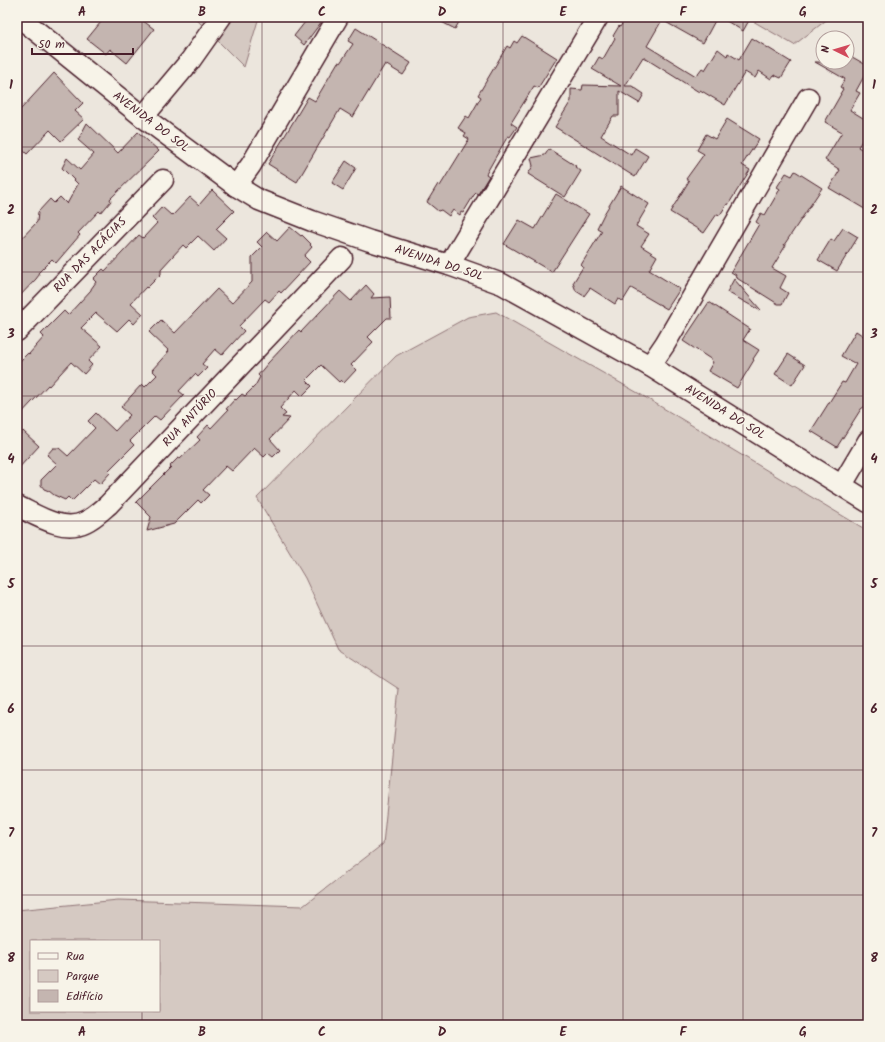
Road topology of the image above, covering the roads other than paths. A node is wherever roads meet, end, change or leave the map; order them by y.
1 (19, 17) edge
2 (221, 17) edge
3 (338, 17) edge
4 (598, 17) edge
5 (808, 98) dead end
6 (143, 117) junction
7 (163, 180) dead end
8 (236, 186) junction
9 (342, 258) dead end
10 (449, 265) junction
11 (17, 330) edge
12 (650, 366) junction
13 (868, 441) edge
14 (842, 485) junction
15 (868, 502) edge
16 (17, 506) edge

1 - 6 street, AVENIDA DO SOL
2 - 6 street
3 - 8 street
4 - 10 street
5 - 12 street
6 - 8 street, AVENIDA DO SOL
7 - 11 street, RUA DAS ACÁCIAS
8 - 10 street, AVENIDA DO SOL
9 - 16 street, RUA ANTÚRIO
10 - 12 street, AVENIDA DO SOL
12 - 14 street, AVENIDA DO SOL
13 - 14 street
14 - 15 street, AVENIDA DO SOL

